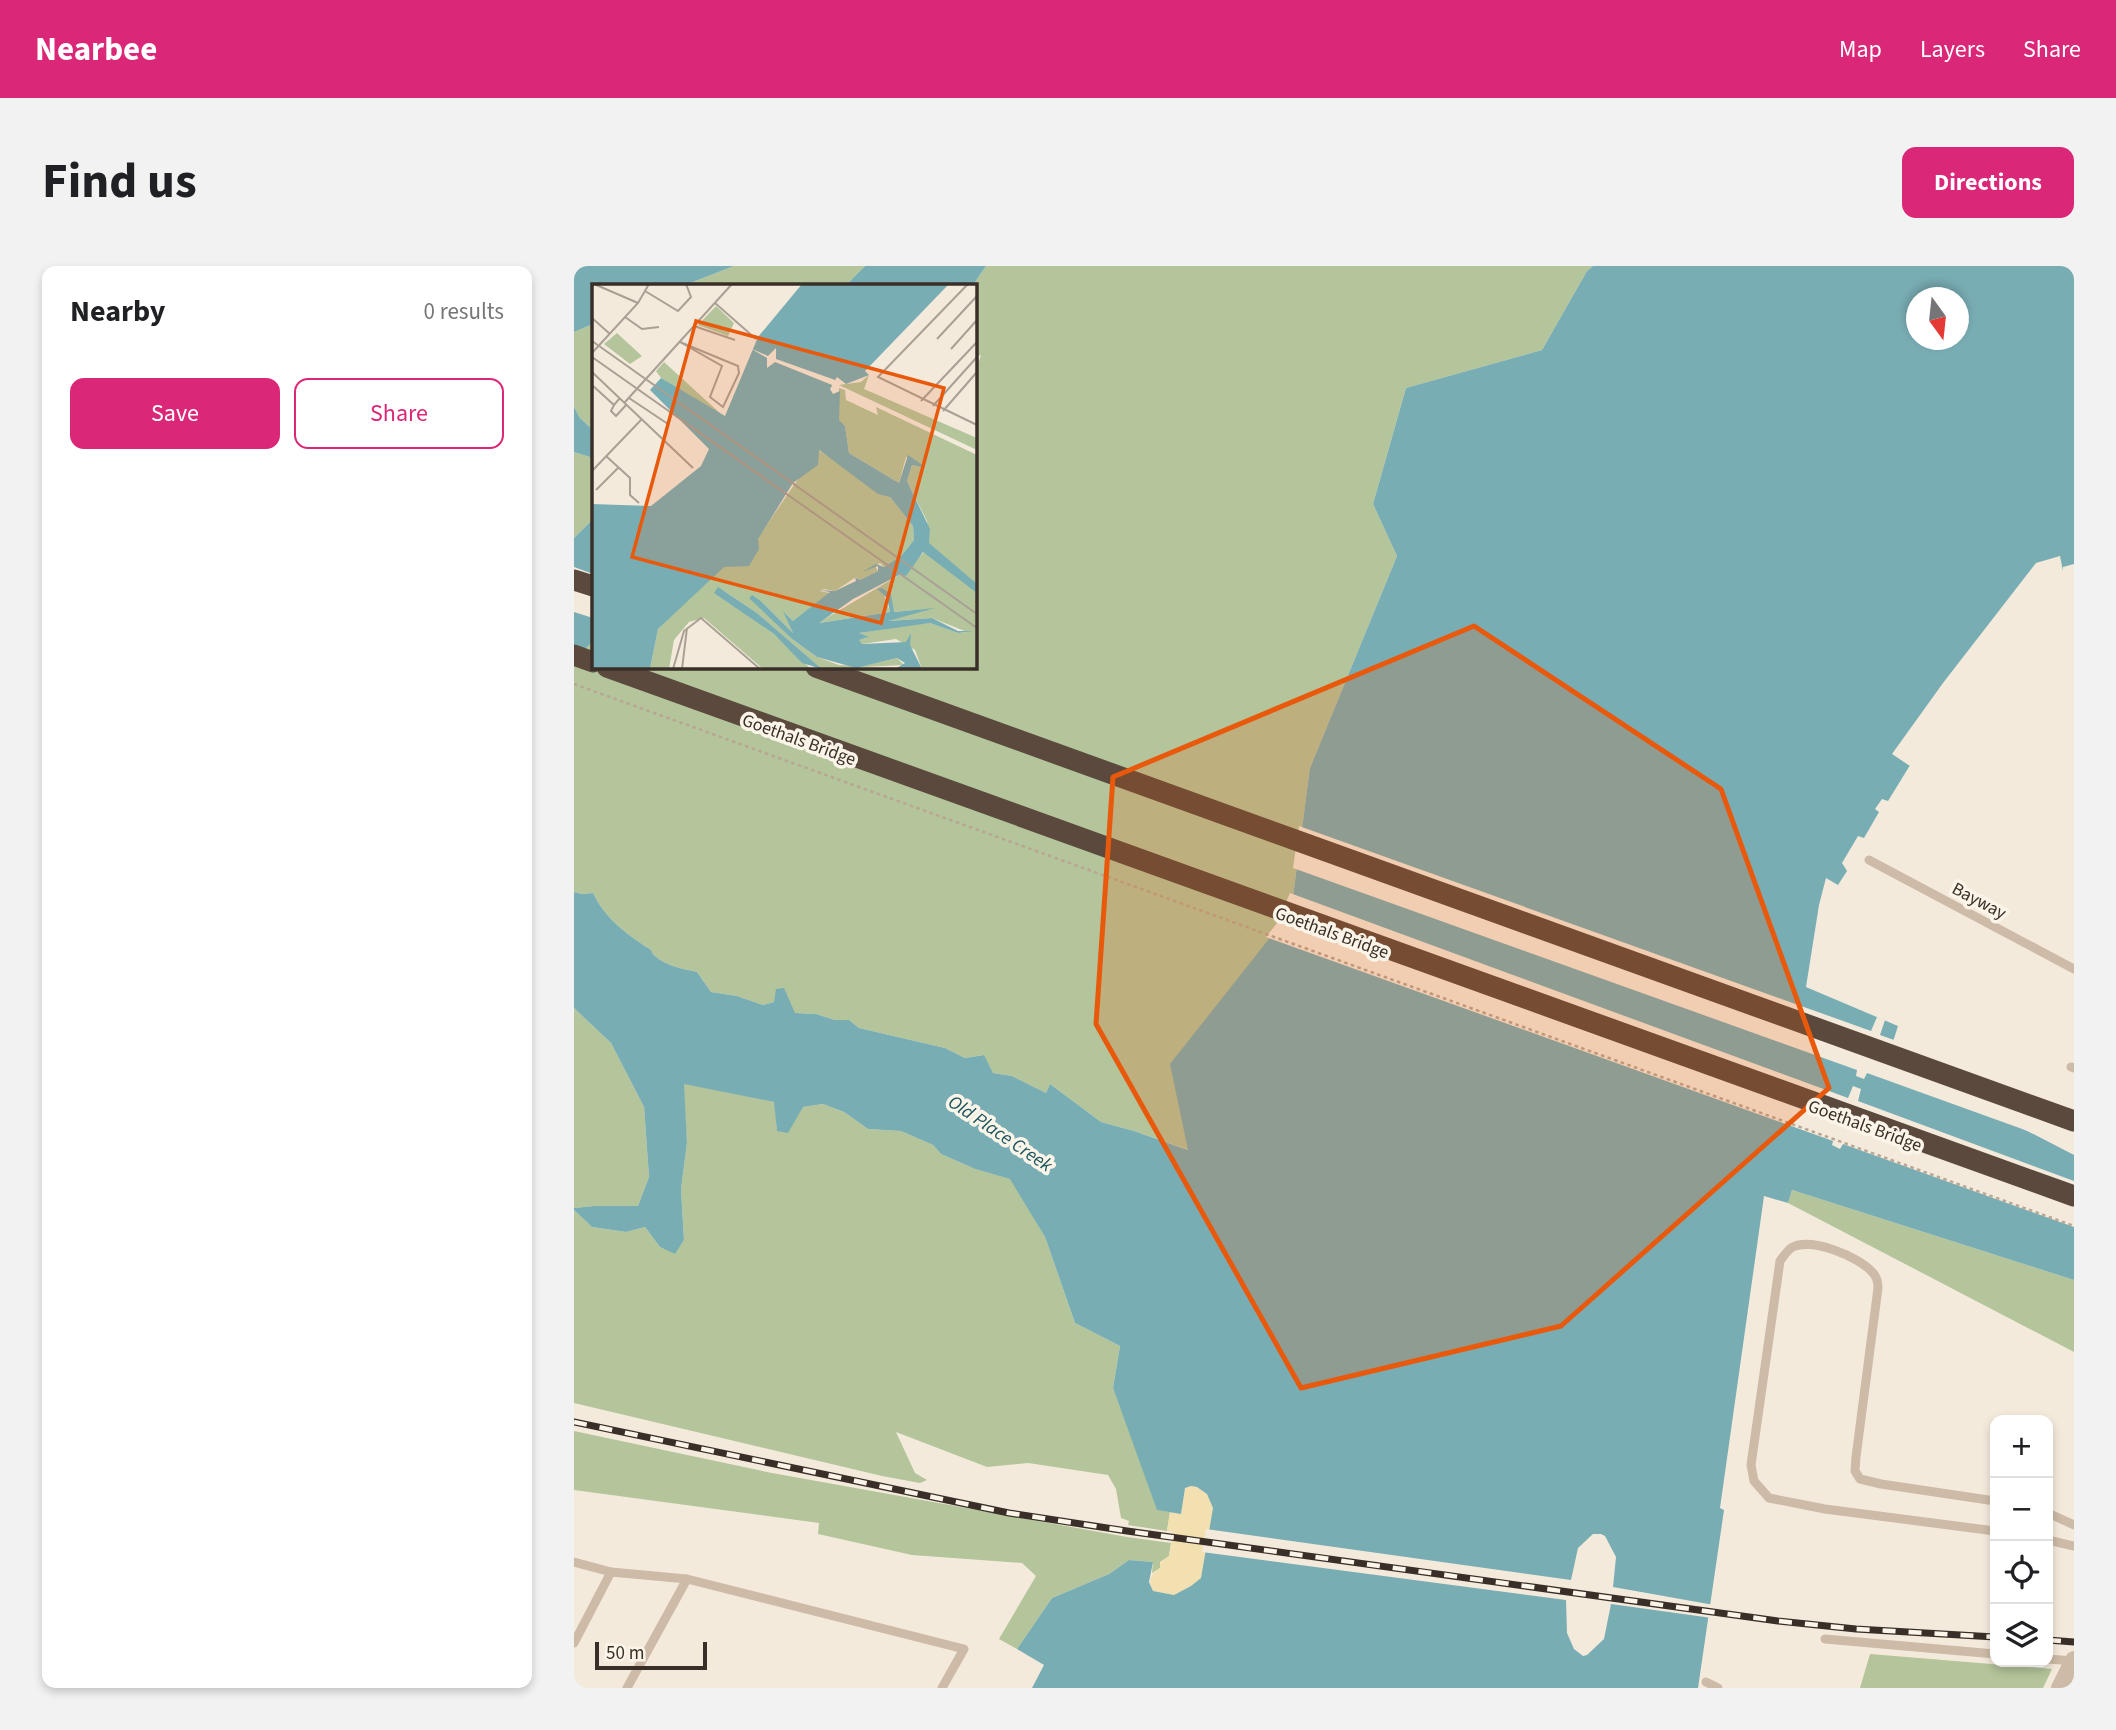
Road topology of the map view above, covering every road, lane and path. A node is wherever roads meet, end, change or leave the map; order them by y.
1 (574, 580) edge
2 (592, 586) edge
3 (574, 655) edge
4 (592, 662) edge
5 (610, 668) edge
6 (819, 668) edge
7 (574, 684) edge
8 (1869, 860) dead end
9 (2074, 969) edge
10 (2074, 1121) edge
11 (2074, 1196) edge
12 (2074, 1226) edge
13 (1990, 1500) edge
14 (2053, 1515) edge
15 (2074, 1525) edge
16 (1990, 1530) edge
17 (2052, 1541) edge
18 (2074, 1546) edge
19 (574, 1562) edge
20 (611, 1572) junction
21 (687, 1578) junction
22 (1825, 1639) dead end
23 (574, 1643) edge
24 (1990, 1654) edge
25 (2053, 1659) edge
26 (2074, 1661) edge
27 (1706, 1682) dead end
28 (626, 1688) edge
29 (942, 1688) edge
30 (1718, 1688) edge
31 (2060, 1688) edge

1 - 2 highway
3 - 4 highway
5 - 11 highway, Goethals Bridge
6 - 10 highway
7 - 12 path, Goethals Bridge
8 - 9 lane, Bayway
13 - 16 lane
14 - 15 lane
17 - 18 lane
19 - 20 lane
20 - 21 lane
20 - 23 lane
21 - 28 lane
21 - 29 lane
22 - 24 lane
25 - 26 lane
26 - 31 street
27 - 30 lane

